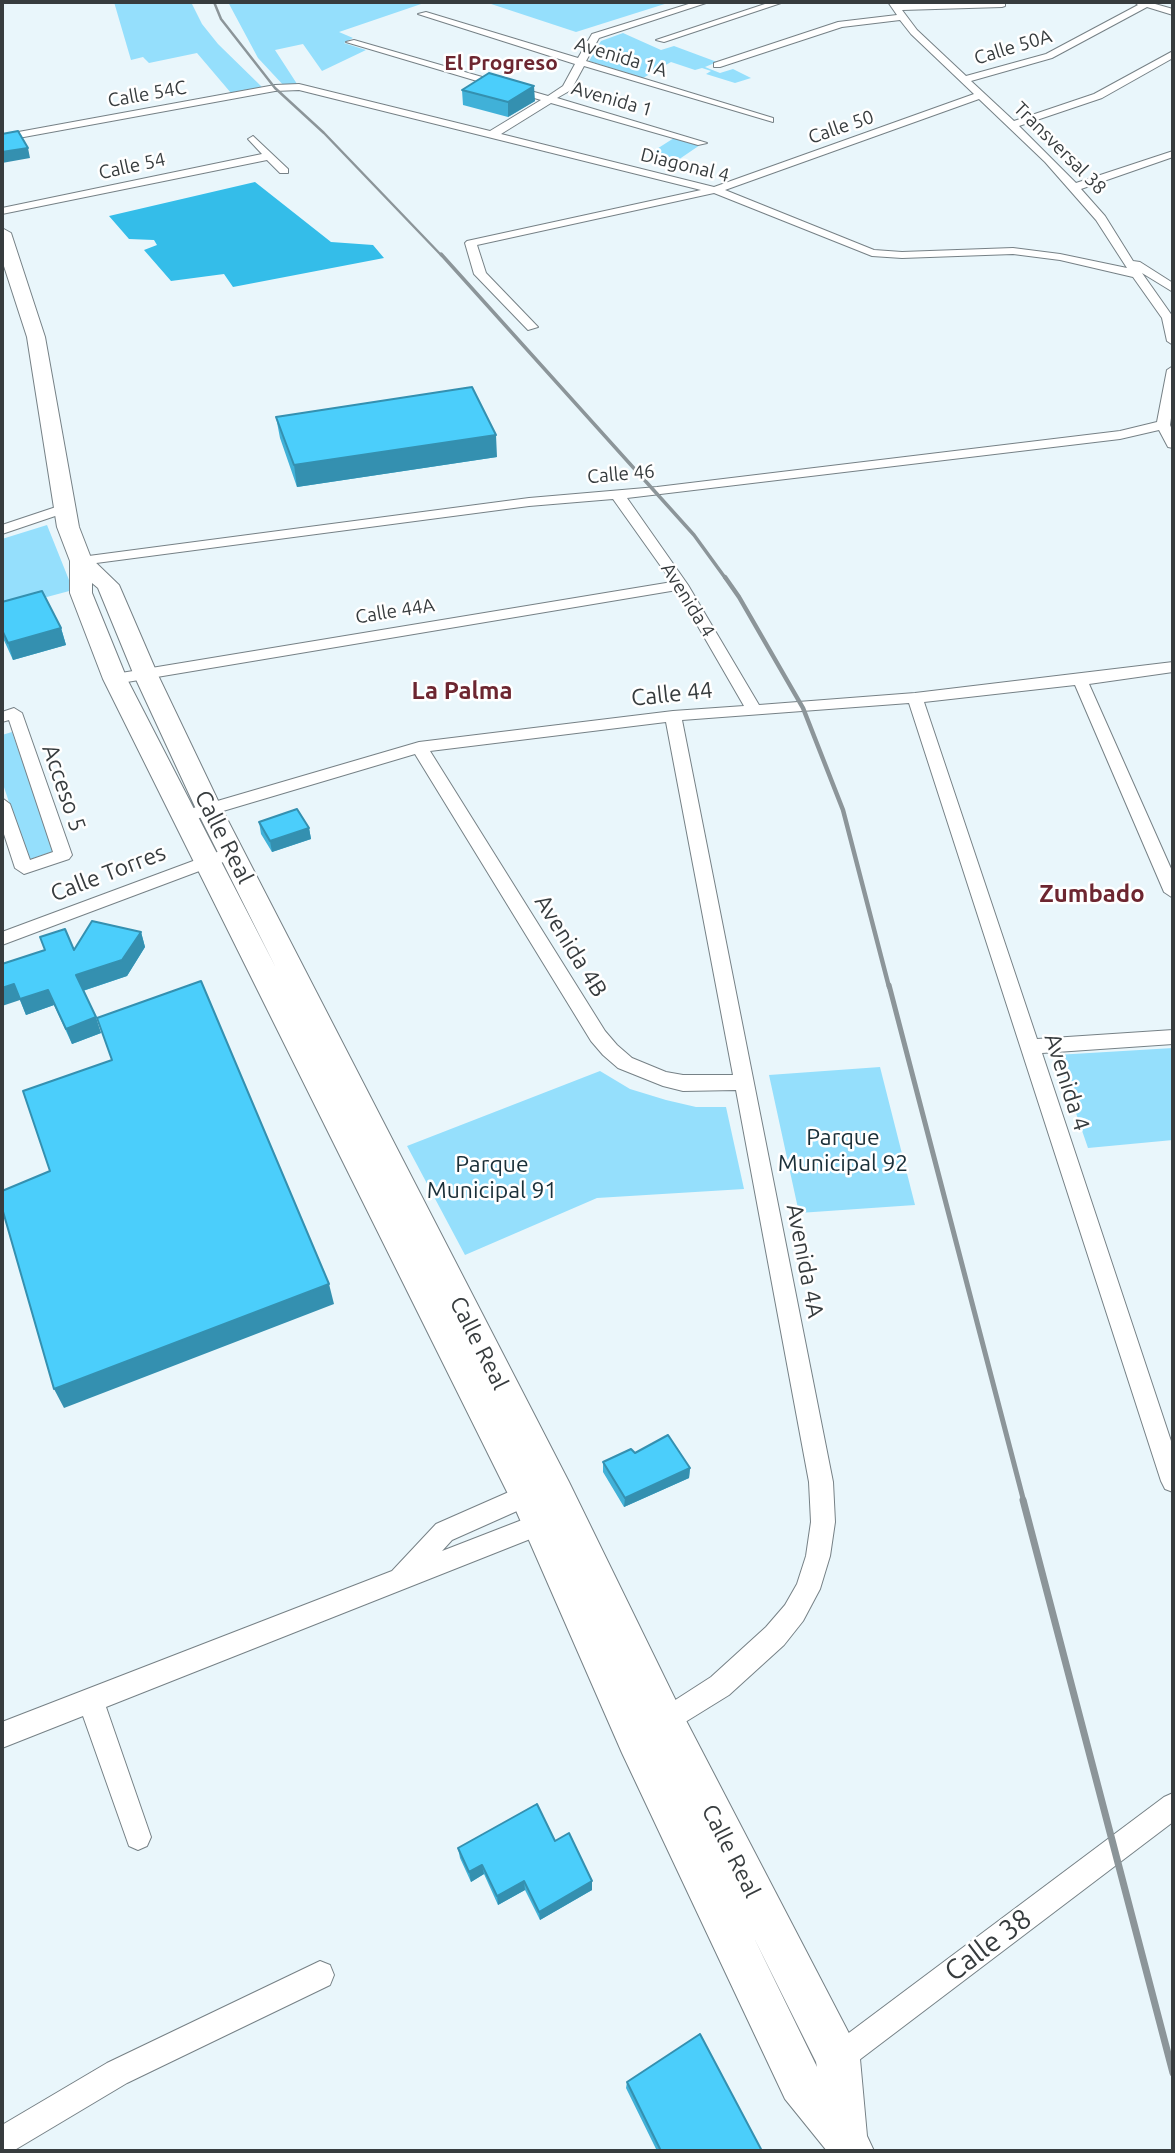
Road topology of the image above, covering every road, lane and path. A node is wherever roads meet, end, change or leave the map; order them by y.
1 (704, 2) edge
2 (779, 2) edge
3 (1142, 3) edge
4 (893, 4) edge
5 (1002, 4) dead end
6 (1173, 12) edge
7 (423, 14) dead end
8 (901, 18) junction
9 (661, 40) dead end
10 (351, 42) dead end
11 (1173, 54) edge
12 (579, 63) junction
13 (717, 65) dead end
14 (962, 80) junction
15 (299, 87) joint
16 (979, 96) junction
17 (549, 99) junction
18 (769, 120) dead end
19 (1012, 125) junction
20 (491, 136) junction
21 (2, 138) edge
22 (253, 139) dead end
23 (702, 143) dead end
24 (1173, 154) edge
25 (269, 156) junction
26 (284, 171) dead end
27 (1075, 187) junction
28 (715, 190) junction
29 (2, 211) edge
30 (3, 246) edge
31 (1124, 256) junction
32 (1060, 257) junction
33 (1136, 274) junction
34 (1173, 288) edge
35 (1171, 314) edge
36 (532, 327) dead end
37 (1173, 341) edge
38 (1173, 370) edge
39 (1163, 425) junction
40 (1173, 444) edge
41 (617, 494) junction
42 (65, 508) junction
43 (2, 530) edge
44 (81, 561) junction
45 (681, 586) junction
46 (1173, 667) edge
47 (130, 676) junction
48 (1080, 680) junction
49 (915, 698) junction
50 (754, 709) junction
51 (8, 715) edge
52 (673, 716) junction
53 (419, 747) junction
54 (2, 804) edge
55 (197, 813) junction
56 (219, 858) junction
57 (1173, 892) edge
58 (2, 939) edge
59 (1173, 1037) edge
60 (1030, 1047) junction
61 (742, 1082) junction
62 (1173, 1481) edge
63 (533, 1509) junction
64 (396, 1583) junction
65 (91, 1701) junction
66 (650, 1730) junction
67 (2, 1735) edge
68 (1173, 1806) edge
69 (138, 1837) dead end
70 (320, 1975) dead end
71 (838, 2059) junction
72 (802, 2083) junction
73 (2, 2141) edge
74 (848, 2145) edge

1 - 12 street
2 - 9 street
3 - 6 street
3 - 14 street, Calle 50A
4 - 5 street
4 - 8 street, Transversal 38
7 - 12 street, Avenida 1A
8 - 13 street
8 - 14 street, Transversal 38
10 - 17 street, Avenida 1
11 - 19 street
12 - 17 street
12 - 18 street, Avenida 1A
14 - 16 street, Transversal 38
15 - 20 street, Diagonal 4
15 - 21 street, Calle 54C
16 - 19 street, Transversal 38
16 - 28 street, Calle 50
17 - 20 street
17 - 23 street, Avenida 1
19 - 27 street, Transversal 38
20 - 28 street, Diagonal 4
22 - 25 street
24 - 27 street
25 - 26 street
25 - 29 street, Calle 54
27 - 31 street, Transversal 38
28 - 32 street, Diagonal 4
28 - 36 street, Calle 50
30 - 42 main road, Calle Real
31 - 32 street, Diagonal 4
31 - 33 street, Transversal 38
31 - 34 street
32 - 33 street, Diagonal 4
33 - 35 street, Transversal 38
35 - 37 street, Transversal 38
38 - 39 street
39 - 40 street
39 - 41 street, Calle 46
41 - 44 street, Calle 46
41 - 45 street, Avenida 4
42 - 43 street
42 - 44 main road, Calle Real
44 - 47 main road, Calle Real
45 - 47 street, Calle 44A
45 - 50 street, Avenida 4
46 - 48 street, Calle 44
47 - 55 main road, Calle Real
48 - 49 street, Calle 44
48 - 57 street
49 - 50 street, Calle 44
49 - 60 street, Avenida 4
50 - 52 street, Calle 44
51 - 54 street, Acceso 5
52 - 53 street, Calle 44
52 - 61 street, Avenida 4A
53 - 55 street, Calle 44
53 - 61 street, Avenida 4B
55 - 56 main road, Calle Real
56 - 58 street, Calle Torres
56 - 63 main road, Calle Real
56 - 66 main road, Calle Real
59 - 60 street
60 - 62 street, Avenida 4
61 - 66 street, Avenida 4A
63 - 64 street
63 - 64 street
63 - 66 main road, Calle Real
64 - 65 street
65 - 67 street
65 - 69 street
66 - 71 main road, Calle Real
66 - 72 main road, Calle Real
68 - 71 street, Calle 38
70 - 73 street
71 - 72 street, Calle 38
71 - 74 main road, Calle Real
72 - 74 main road, Calle Real

